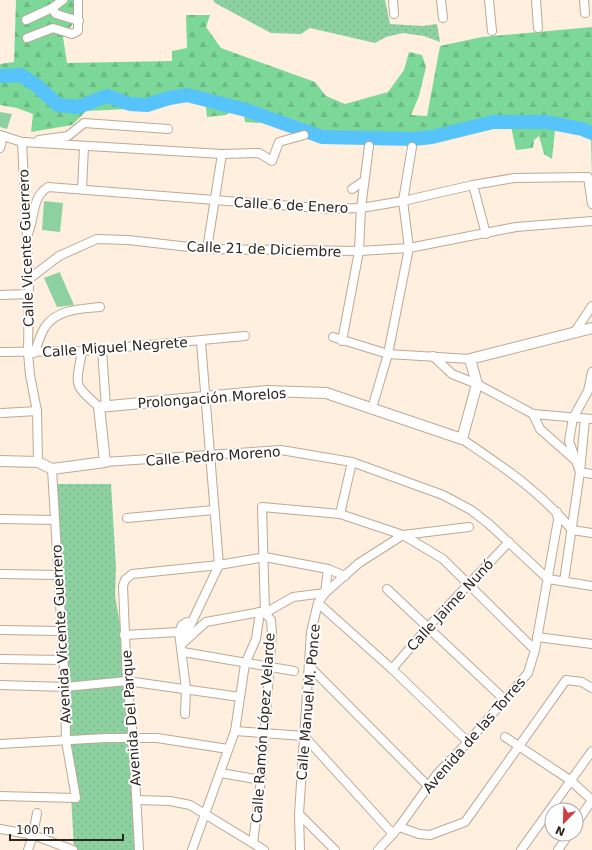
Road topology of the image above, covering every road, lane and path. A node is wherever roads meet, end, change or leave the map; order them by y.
1 (63, 0) edge
2 (78, 0) edge
3 (393, 0) edge
4 (441, 0) edge
5 (489, 0) edge
6 (536, 0) edge
7 (584, 0) edge
8 (52, 8) junction
9 (585, 13) dead end
10 (394, 14) dead end
11 (443, 18) dead end
12 (26, 20) dead end
13 (79, 21) junction
14 (538, 28) dead end
15 (492, 31) dead end
16 (27, 38) dead end
17 (168, 129) dead end
18 (1, 135) edge
19 (304, 136) dead end
20 (22, 142) junction
21 (369, 146) dead end
22 (84, 147) junction
23 (412, 147) dead end
24 (0, 148) edge
25 (222, 154) junction
26 (364, 181) junction
27 (473, 185) junction
28 (82, 189) junction
29 (352, 189) dead end
30 (216, 200) junction
31 (403, 201) junction
32 (592, 204) edge
33 (361, 208) junction
34 (592, 221) edge
35 (486, 234) junction
36 (27, 236) junction
37 (409, 248) junction
38 (207, 249) junction
39 (359, 251) junction
40 (29, 279) junction
41 (29, 294) junction
42 (0, 295) edge
43 (592, 306) edge
44 (100, 307) dead end
45 (592, 328) edge
46 (574, 333) junction
47 (245, 336) dead end
48 (333, 337) dead end
49 (342, 341) junction
50 (201, 342) junction
51 (102, 350) junction
52 (82, 351) junction
53 (0, 352) edge
54 (31, 353) junction
55 (388, 354) junction
56 (433, 356) junction
57 (470, 359) junction
58 (592, 372) edge
59 (477, 384) junction
60 (205, 398) junction
61 (103, 407) junction
62 (372, 408) junction
63 (37, 411) junction
64 (2, 413) dead end
65 (532, 414) junction
66 (573, 418) junction
67 (589, 419) edge
68 (462, 439) junction
69 (210, 456) junction
70 (576, 460) junction
71 (0, 461) edge
72 (38, 462) junction
73 (105, 462) junction
74 (352, 462) junction
75 (52, 469) junction
76 (580, 472) junction
77 (592, 474) edge
78 (214, 510) junction
79 (557, 512) junction
80 (340, 514) junction
81 (127, 518) dead end
82 (0, 519) edge
83 (55, 520) junction
84 (469, 526) dead end
85 (572, 530) junction
86 (592, 533) edge
87 (404, 535) junction
88 (509, 542) junction
89 (265, 557) junction
90 (219, 565) junction
91 (328, 569) junction
92 (0, 574) edge
93 (58, 575) junction
94 (345, 576) junction
95 (548, 579) junction
96 (564, 582) junction
97 (468, 584) junction
98 (592, 586) edge
99 (387, 589) dead end
100 (325, 593) junction
101 (318, 603) junction
102 (263, 613) junction
103 (428, 626) junction
104 (0, 630) edge
105 (60, 631) junction
106 (179, 632) junction
107 (124, 635) junction
108 (537, 637) junction
109 (592, 644) edge
110 (182, 648) junction
111 (535, 650) junction
112 (0, 658) edge
113 (63, 660) junction
114 (245, 664) junction
115 (310, 667) junction
116 (269, 668) junction
117 (392, 669) junction
118 (294, 671) dead end
119 (127, 681) junction
120 (0, 685) edge
121 (65, 687) junction
122 (592, 688) edge
123 (186, 689) junction
124 (240, 697) junction
125 (505, 700) junction
126 (185, 714) dead end
127 (235, 731) junction
128 (263, 734) junction
129 (304, 736) junction
130 (505, 737) dead end
131 (133, 738) junction
132 (66, 741) junction
133 (468, 742) junction
134 (0, 744) edge
135 (519, 747) junction
136 (228, 750) junction
137 (592, 751) edge
138 (221, 773) junction
139 (261, 780) junction
140 (570, 780) junction
141 (428, 786) junction
142 (0, 796) edge
143 (137, 800) junction
144 (592, 800) edge
145 (584, 812) edge
146 (37, 813) dead end
147 (206, 813) junction
148 (299, 814) junction
149 (399, 827) junction
150 (0, 829) edge
151 (393, 834) junction
152 (33, 836) junction
153 (386, 842) junction
154 (253, 843) junction
155 (73, 849) edge
156 (28, 850) edge
157 (139, 850) edge
158 (192, 850) edge
159 (264, 850) edge
160 (300, 850) edge
161 (335, 850) edge
162 (378, 850) edge
163 (388, 850) edge
164 (520, 850) edge

1 - 8 street
2 - 13 street
3 - 10 street
4 - 11 street
5 - 15 street
6 - 14 street
7 - 9 street
8 - 12 street
8 - 13 street
13 - 16 street
17 - 20 street
18 - 20 street
18 - 24 street
19 - 25 street
20 - 22 street
20 - 36 street, Calle Vicente Guerrero
21 - 26 street
22 - 25 street
22 - 28 street
23 - 31 street
25 - 30 street
26 - 29 street
26 - 33 street
27 - 31 street, Calle 6 de Enero
27 - 32 street, Calle 6 de Enero
27 - 35 street
28 - 30 street, Calle 6 de Enero
28 - 36 street, Calle 6 de Enero
30 - 33 street, Calle 6 de Enero
30 - 38 street
31 - 33 street, Calle 6 de Enero
31 - 37 street
33 - 39 street
34 - 35 street, Calle 21 de Diciembre
35 - 37 street, Calle 21 de Diciembre
36 - 40 street, Calle Vicente Guerrero
37 - 39 street, Calle 21 de Diciembre
37 - 55 street
38 - 39 street, Calle 21 de Diciembre
38 - 40 street, Calle 21 de Diciembre
39 - 49 street
40 - 41 street, Calle Vicente Guerrero
41 - 42 street
41 - 54 street, Calle Vicente Guerrero
43 - 46 street
44 - 54 street
45 - 46 main road
46 - 57 main road
47 - 50 street, Calle Miguel Negrete
48 - 49 street
49 - 55 street
50 - 51 street, Calle Miguel Negrete
50 - 60 street
51 - 52 street, Calle Miguel Negrete
51 - 61 street
52 - 54 street, Calle Miguel Negrete
52 - 61 street
53 - 54 street, Calle Miguel Negrete
54 - 63 street
55 - 56 street
55 - 62 street
56 - 57 street
56 - 59 street
57 - 59 main road
58 - 66 street
59 - 65 street
59 - 68 main road
60 - 61 main road, Prolongación Morelos
60 - 62 main road, Prolongación Morelos
60 - 69 street
61 - 73 main road
62 - 68 main road, Prolongación Morelos
63 - 64 street
63 - 72 street
65 - 66 street
65 - 70 street
66 - 67 street
66 - 70 street
67 - 76 street
68 - 79 street, Prolongación Morelos
69 - 73 street, Calle Pedro Moreno
69 - 74 street, Calle Pedro Moreno
69 - 78 street
70 - 76 street
71 - 72 main road
72 - 75 main road
73 - 75 main road
74 - 80 street
74 - 88 street, Calle Pedro Moreno
75 - 83 street, Avenida Vicente Guerrero
76 - 77 street
76 - 85 street
78 - 81 street
78 - 90 street
79 - 85 street, Prolongación Morelos
79 - 95 street, Avenida de las Torres
80 - 87 street
80 - 89 street
82 - 83 street
83 - 93 street, Avenida Vicente Guerrero
84 - 87 street
85 - 86 street
85 - 96 street
87 - 94 street
87 - 97 street
88 - 95 street, Calle Pedro Moreno
88 - 97 street, Calle Jaime Nunó
89 - 90 street
89 - 91 street
89 - 102 street
90 - 107 street, Avenida Del Parque
90 - 110 street
91 - 94 street
91 - 100 street, Calle Manuel M. Ponce
92 - 93 street
93 - 105 street, Avenida Vicente Guerrero
94 - 100 street
95 - 96 street
95 - 108 street, Avenida de las Torres
96 - 98 street
97 - 103 street, Calle Jaime Nunó
97 - 111 street
99 - 103 street
100 - 101 street, Calle Manuel M. Ponce
100 - 102 street
101 - 115 street, Calle Manuel M. Ponce
101 - 117 street
102 - 110 street
102 - 114 street
102 - 116 street, Calle Ramón López Velarde
103 - 117 street, Calle Jaime Nunó
103 - 125 street
104 - 105 street
105 - 113 street, Avenida Vicente Guerrero
106 - 107 street
106 - 110 street
106 - 110 street
107 - 119 street, Avenida Del Parque
108 - 109 street
108 - 111 street, Avenida de las Torres
110 - 114 street
110 - 123 street
111 - 125 street, Avenida de las Torres
112 - 113 street
113 - 121 street, Avenida Vicente Guerrero
114 - 116 street
114 - 124 street
115 - 129 street, Calle Manuel M. Ponce
115 - 141 street
116 - 118 street
116 - 128 street, Calle Ramón López Velarde
117 - 133 street
119 - 121 street
119 - 123 street
119 - 131 street, Avenida Del Parque
120 - 121 street
121 - 132 street, Avenida Vicente Guerrero
122 - 135 street
123 - 124 street
123 - 126 street
124 - 127 street
125 - 133 street, Avenida de las Torres
127 - 128 street
127 - 136 street
128 - 129 street
128 - 139 street, Calle Ramón López Velarde
129 - 148 street, Calle Manuel M. Ponce
129 - 151 street
130 - 135 street
131 - 132 street
131 - 136 street
131 - 143 street, Avenida Del Parque
132 - 134 street
132 - 142 street, Avenida Vicente Guerrero
133 - 141 street, Avenida de las Torres
135 - 140 street
135 - 149 street
136 - 138 street
137 - 140 street
138 - 139 street
138 - 147 street
139 - 154 street, Calle Ramón López Velarde
140 - 144 street
140 - 164 street
141 - 149 street, Avenida de las Torres
143 - 147 street
143 - 157 street, Avenida Del Parque
144 - 145 street
146 - 152 street
147 - 154 street
147 - 158 street
148 - 160 street, Calle Manuel M. Ponce
148 - 161 street
149 - 151 street, Avenida de las Torres
150 - 152 street
151 - 153 street, Avenida de las Torres
152 - 155 street
152 - 156 street
153 - 162 street, Avenida de las Torres
153 - 163 street
154 - 159 street

